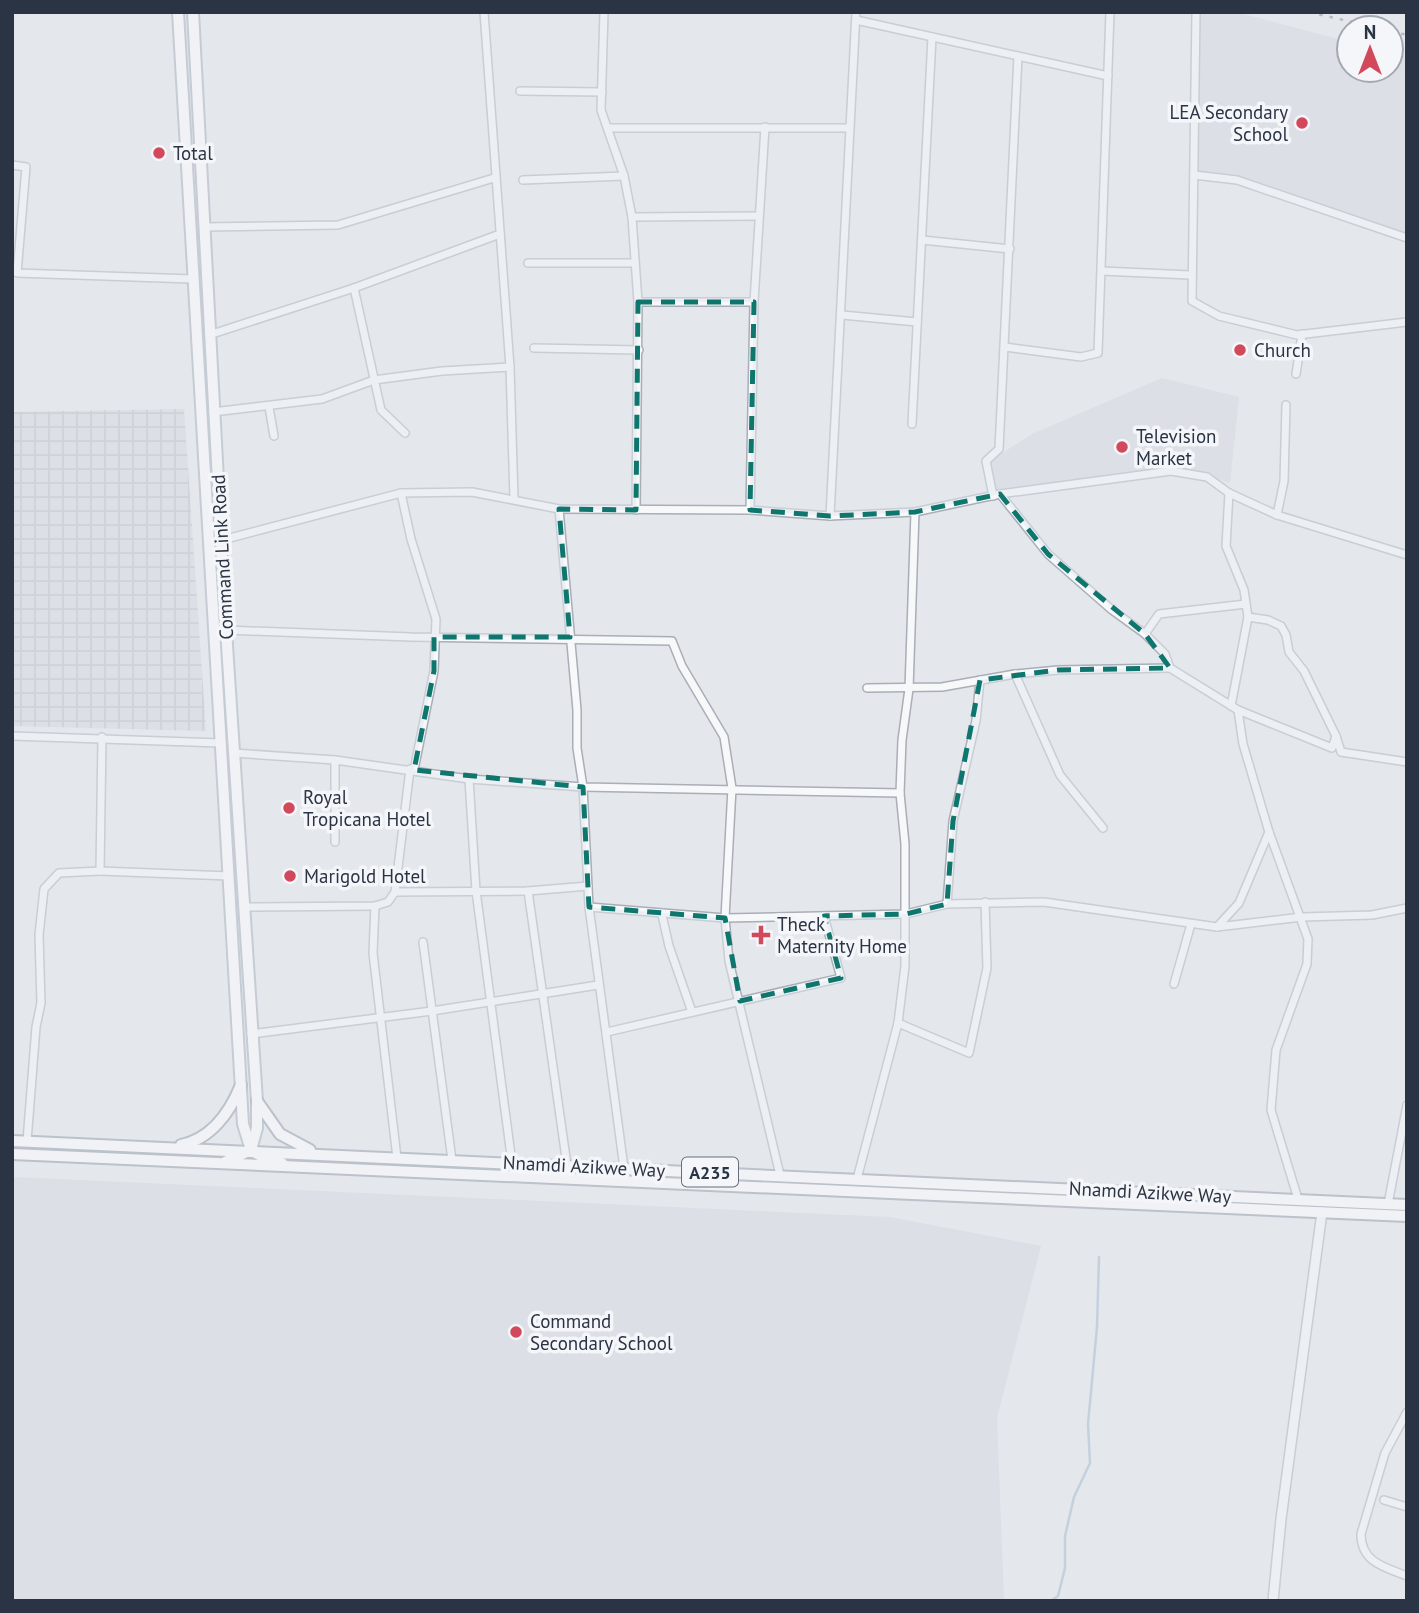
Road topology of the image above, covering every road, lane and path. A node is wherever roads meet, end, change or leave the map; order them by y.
1 (178, 12) edge
2 (193, 12) edge
3 (484, 12) edge
4 (604, 12) edge
5 (1110, 12) edge
6 (1196, 12) edge
7 (856, 16) edge
8 (932, 37) junction
9 (1018, 56) junction
10 (1108, 76) junction
11 (520, 91) dead end
12 (601, 92) junction
13 (765, 127) junction
14 (608, 128) junction
15 (849, 128) junction
16 (12, 165) edge
17 (1194, 175) junction
18 (624, 176) junction
19 (494, 178) junction
20 (523, 180) dead end
21 (758, 216) junction
22 (632, 217) junction
23 (204, 227) junction
24 (500, 234) junction
25 (1407, 238) edge
26 (922, 240) junction
27 (1010, 249) junction
28 (528, 263) dead end
29 (635, 263) junction
30 (1102, 271) junction
31 (1190, 275) junction
32 (192, 279) junction
33 (354, 288) junction
34 (638, 302) junction
35 (754, 302) junction
36 (842, 315) junction
37 (917, 322) junction
38 (1407, 322) edge
39 (1302, 334) junction
40 (209, 335) junction
41 (1005, 347) junction
42 (534, 348) dead end
43 (639, 350) junction
44 (510, 367) junction
45 (1296, 374) dead end
46 (374, 380) junction
47 (1286, 405) dead end
48 (269, 407) junction
49 (214, 412) junction
50 (912, 424) dead end
51 (405, 433) dead end
52 (274, 436) dead end
53 (401, 493) junction
54 (1229, 494) junction
55 (996, 495) junction
56 (514, 499) junction
57 (559, 509) junction
58 (636, 510) junction
59 (750, 510) junction
60 (915, 512) junction
61 (1277, 515) junction
62 (830, 516) junction
63 (222, 540) junction
64 (1407, 555) edge
65 (1246, 604) junction
66 (1248, 617) junction
67 (226, 629) junction
68 (1145, 634) junction
69 (434, 637) junction
70 (570, 637) junction
71 (1170, 668) junction
72 (1015, 674) junction
73 (230, 679) junction
74 (217, 680) junction
75 (980, 680) junction
76 (867, 688) dead end
77 (909, 689) junction
78 (1234, 708) junction
79 (12, 736) edge
80 (1336, 736) junction
81 (102, 737) junction
82 (221, 743) junction
83 (234, 753) junction
84 (335, 760) junction
85 (1407, 762) edge
86 (412, 770) junction
87 (469, 779) junction
88 (583, 787) junction
89 (732, 788) junction
90 (900, 793) junction
91 (1103, 828) dead end
92 (1269, 832) junction
93 (335, 842) dead end
94 (100, 871) junction
95 (229, 876) junction
96 (588, 886) junction
97 (476, 891) junction
98 (528, 891) junction
99 (395, 892) junction
100 (985, 902) junction
101 (947, 904) junction
102 (244, 906) junction
103 (375, 906) junction
104 (589, 907) junction
105 (1407, 908) edge
106 (906, 914) junction
107 (662, 915) junction
108 (824, 916) junction
109 (1302, 917) junction
110 (724, 918) junction
111 (1191, 924) junction
112 (1217, 928) junction
113 (423, 942) dead end
114 (1174, 984) dead end
115 (598, 985) junction
116 (542, 993) junction
117 (740, 1001) junction
118 (490, 1003) junction
119 (432, 1011) junction
120 (692, 1012) junction
121 (378, 1018) junction
122 (898, 1023) junction
123 (607, 1032) junction
124 (251, 1034) junction
125 (241, 1085) junction
126 (257, 1101) junction
127 (1407, 1105) edge
128 (12, 1141) edge
129 (27, 1141) junction
130 (162, 1147) junction
131 (251, 1150) junction
132 (12, 1154) edge
133 (330, 1154) junction
134 (397, 1158) junction
135 (452, 1160) junction
136 (225, 1162) junction
137 (512, 1163) junction
138 (291, 1165) junction
139 (567, 1165) junction
140 (624, 1168) junction
141 (780, 1175) junction
142 (857, 1179) junction
143 (1298, 1199) junction
144 (1388, 1204) junction
145 (1407, 1205) edge
146 (1322, 1212) junction
147 (1407, 1216) edge
148 (1406, 1415) edge
149 (1384, 1500) dead end
150 (1407, 1507) edge
151 (1407, 1576) edge
152 (1273, 1601) edge

1 - 32 main road, Command Link Road
2 - 23 main road, Command Link Road
3 - 19 street
4 - 12 street
5 - 10 street
6 - 17 street
7 - 8 street
7 - 15 street
8 - 9 street
8 - 26 street
9 - 10 street
9 - 27 street
10 - 30 street
11 - 12 street
12 - 14 street
13 - 14 street
13 - 15 street
13 - 21 street
14 - 18 street
15 - 36 street
16 - 32 street
17 - 25 street
17 - 31 street
18 - 20 street
18 - 22 street
19 - 23 street
19 - 24 street
21 - 22 street
21 - 35 street
22 - 29 street
23 - 40 main road, Command Link Road
24 - 33 street
24 - 44 street
26 - 27 street
26 - 37 street
27 - 41 street
28 - 29 street
29 - 34 street
30 - 31 street
30 - 41 street
31 - 39 street
32 - 74 main road, Command Link Road
33 - 40 street
33 - 46 street
34 - 35 street
34 - 43 street
35 - 59 street
36 - 37 street
36 - 62 street
37 - 50 street
38 - 39 street
39 - 45 street
40 - 49 main road, Command Link Road
41 - 55 street
42 - 43 street
43 - 58 street
44 - 46 street
44 - 56 street
46 - 48 street
46 - 51 street
47 - 61 street
48 - 49 street
48 - 52 street
49 - 63 main road, Command Link Road
53 - 56 street
53 - 63 street
53 - 69 street
54 - 55 street
54 - 61 street
54 - 65 street
55 - 60 street
55 - 68 street
56 - 57 street
57 - 58 street
57 - 70 street
58 - 59 street
59 - 62 street
60 - 62 street
60 - 77 street
61 - 64 street
63 - 67 main road, Command Link Road
65 - 66 street
65 - 68 street
66 - 78 street
66 - 80 street
67 - 69 street
67 - 73 main road, Command Link Road
68 - 71 street
69 - 70 street
69 - 86 street
70 - 88 street
70 - 89 street
71 - 72 street
71 - 78 street
72 - 75 street
72 - 91 street
73 - 74 main road
73 - 83 main road, Command Link Road
74 - 82 main road, Command Link Road
75 - 77 street
75 - 101 street
76 - 77 street
77 - 90 street
78 - 80 street
78 - 92 street
79 - 81 street
80 - 85 street
81 - 82 street
81 - 94 street
82 - 95 main road, Command Link Road
83 - 84 street
83 - 102 main road, Command Link Road
84 - 86 street
84 - 93 street
86 - 87 street
86 - 99 street
87 - 88 street
87 - 97 street
88 - 89 street
88 - 96 street
89 - 90 street
89 - 110 street
90 - 106 street
92 - 109 street
92 - 112 street
94 - 95 street
94 - 129 street
95 - 125 main road, Command Link Road
96 - 98 street
96 - 104 street
97 - 98 street
97 - 99 street
97 - 118 street
98 - 116 street
99 - 103 street
100 - 101 street
100 - 111 street
100 - 122 street
101 - 106 street
102 - 103 street
102 - 124 main road, Command Link Road
103 - 121 street
104 - 107 street
104 - 115 street
105 - 109 street
106 - 108 street
106 - 122 street
107 - 110 street
107 - 120 street
108 - 110 street
108 - 117 street
109 - 112 street
109 - 143 street
110 - 117 street
111 - 112 street
111 - 114 street
113 - 119 street
115 - 116 street
115 - 123 street
116 - 118 street
116 - 139 street
117 - 120 street
117 - 141 street
118 - 119 street
118 - 137 street
119 - 121 street
119 - 135 street
120 - 123 street
121 - 124 street
121 - 134 street
122 - 142 street
123 - 140 street
124 - 126 main road, Command Link Road
125 - 130 main road
125 - 131 main road, Command Link Road
126 - 131 main road, Command Link Road
126 - 133 main road
127 - 144 street
128 - 129 main road, Nnamdi Azikwe Way / A235
129 - 130 main road, Nnamdi Azikwe Way / A235
130 - 131 main road, Nnamdi Azikwe Way / A235
131 - 133 main road, Nnamdi Azikwe Way / A235
131 - 136 main road
131 - 138 main road
132 - 136 main road, Nnamdi Azikwe Way / A235
133 - 134 main road, Nnamdi Azikwe Way / A235
134 - 135 main road, Nnamdi Azikwe Way / A235
135 - 137 main road, Nnamdi Azikwe Way / A235
136 - 138 main road, Nnamdi Azikwe Way / A235
137 - 139 main road, Nnamdi Azikwe Way / A235
138 - 146 main road, Nnamdi Azikwe Way / A235
139 - 140 main road, Nnamdi Azikwe Way / A235
140 - 141 main road, Nnamdi Azikwe Way / A235
141 - 142 main road, Nnamdi Azikwe Way / A235
142 - 143 main road, Nnamdi Azikwe Way / A235
143 - 144 main road, Nnamdi Azikwe Way / A235
144 - 145 main road, Nnamdi Azikwe Way / A235
146 - 147 main road, Nnamdi Azikwe Way / A235
146 - 152 street
148 - 151 street
149 - 150 street

